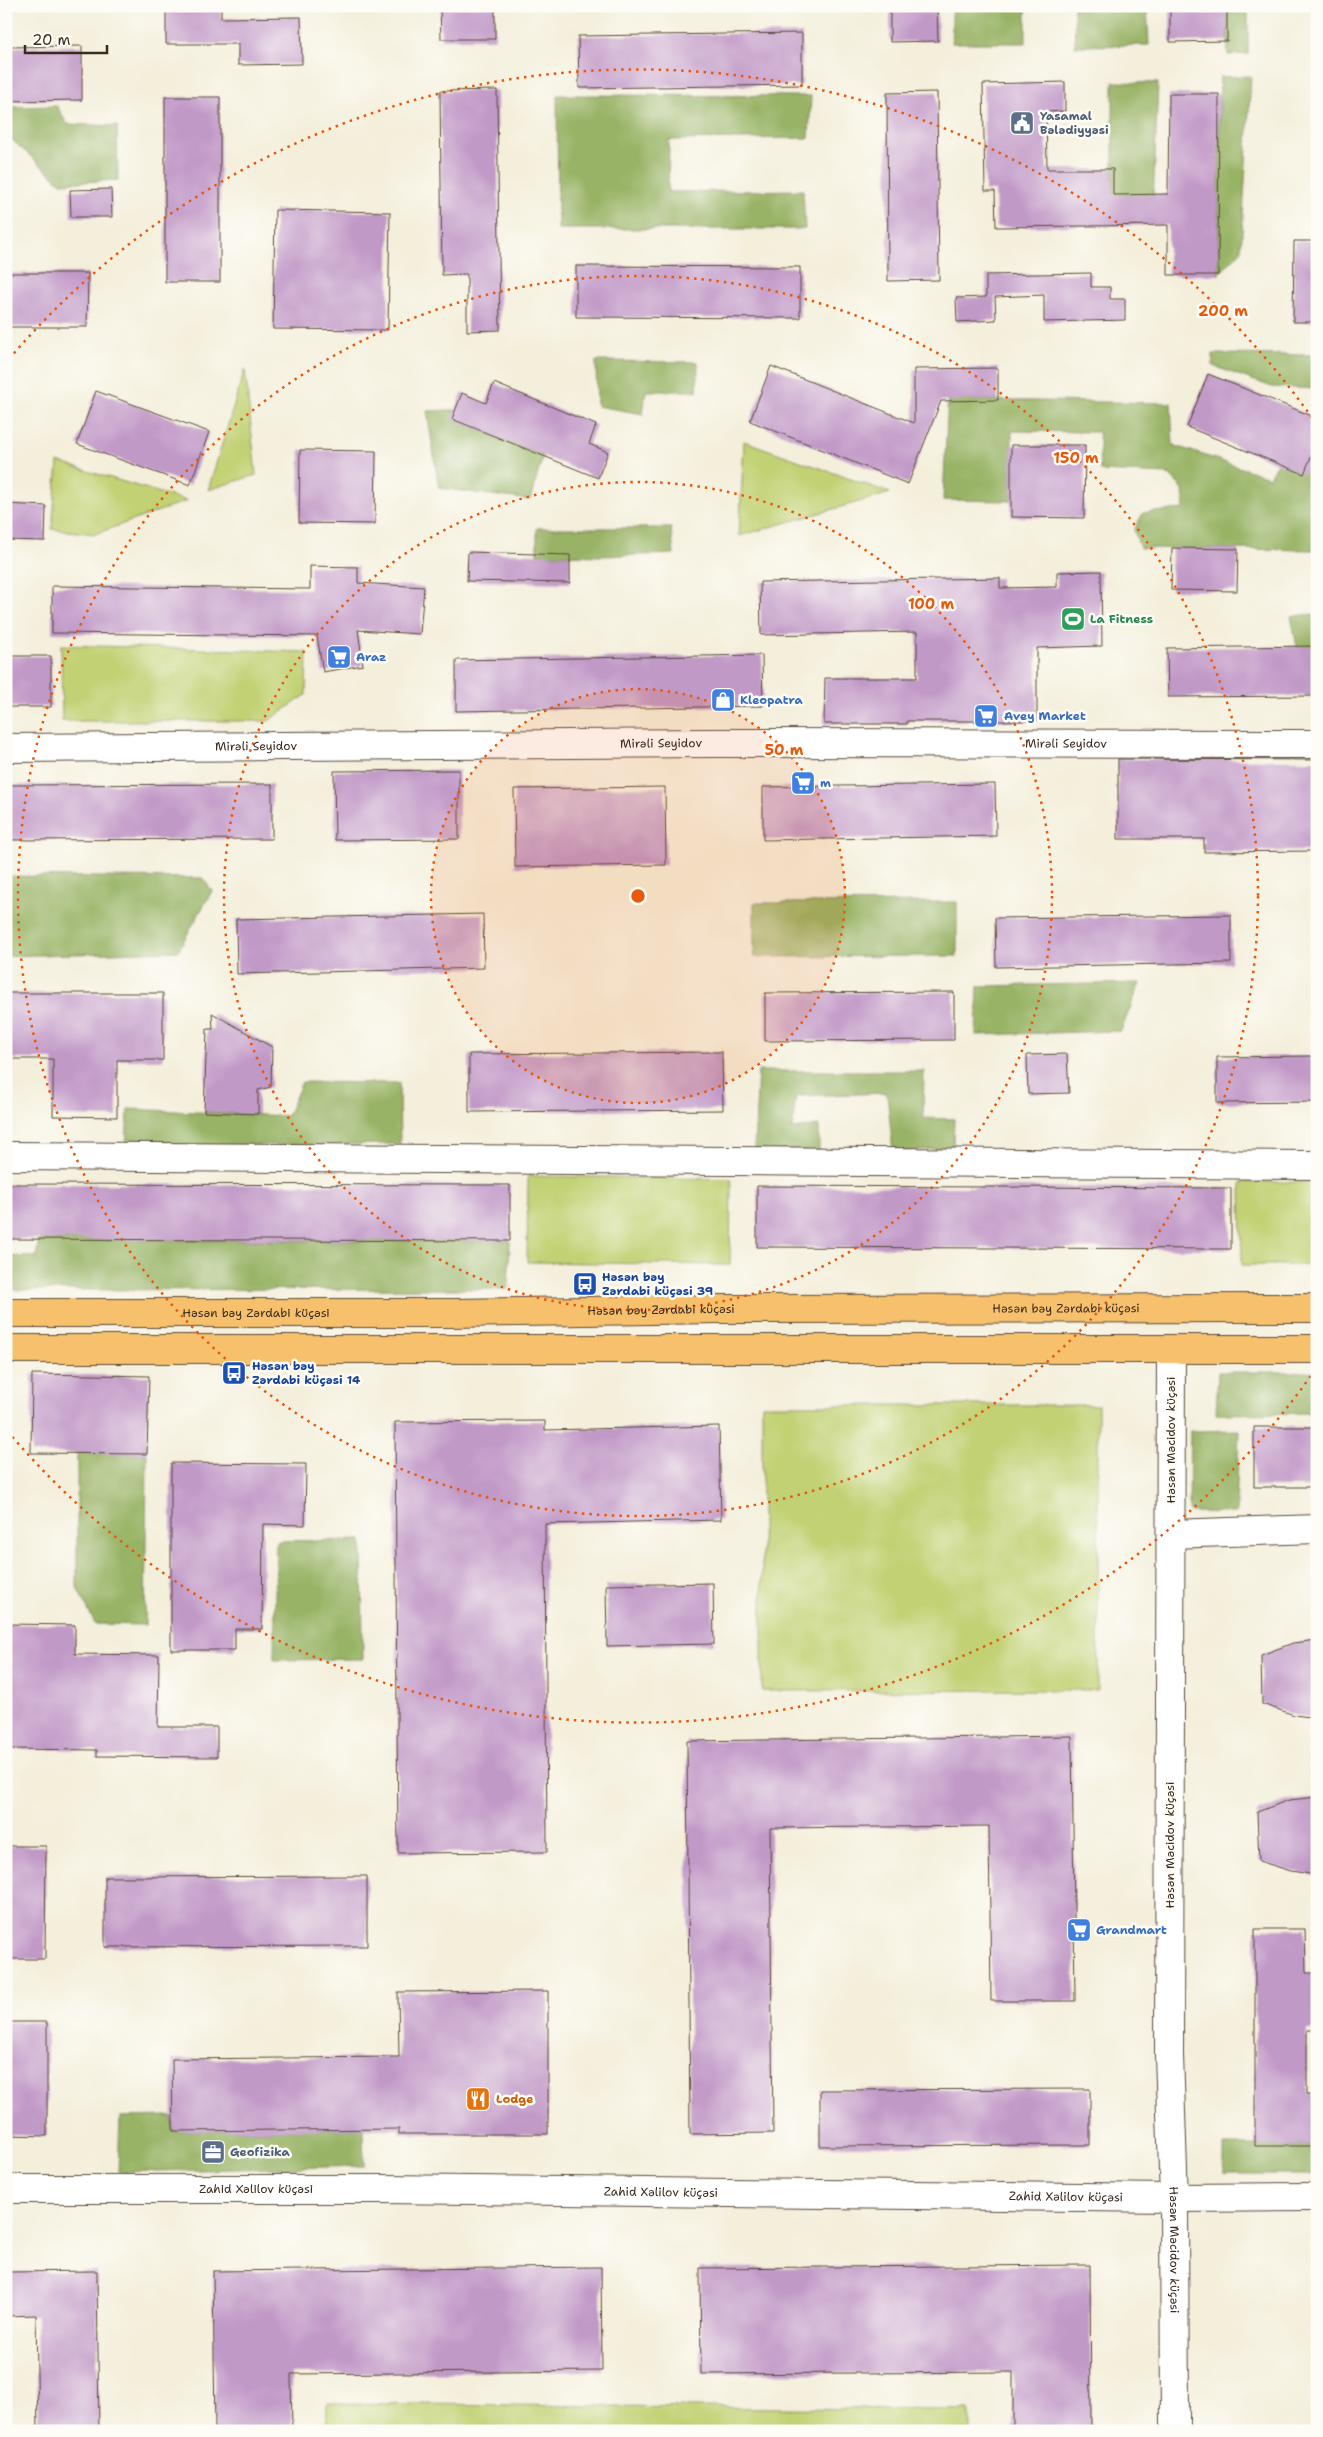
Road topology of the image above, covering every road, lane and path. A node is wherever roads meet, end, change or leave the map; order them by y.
1 (1317, 744) edge
2 (6, 748) edge
3 (6, 1156) edge
4 (1317, 1165) edge
5 (1317, 1308) edge
6 (6, 1313) edge
7 (6, 1349) edge
8 (1171, 1349) junction
9 (1317, 1349) edge
10 (1317, 1529) edge
11 (1171, 1534) junction
12 (6, 2189) edge
13 (1317, 2196) edge
14 (1174, 2198) junction
15 (1175, 2431) edge

1 - 2 street, Mirəli Seyidov
3 - 4 street
5 - 6 main road, Həsən bəy Zərdabi küçəsi
7 - 8 main road
8 - 9 main road
8 - 11 street, Həsən Məcidov küçəsi
10 - 11 street
11 - 14 street, Həsən Məcidov küçəsi
12 - 14 street, Zahid Xəlilov küçəsi
13 - 14 street, Zahid Xəlilov küçəsi
14 - 15 street, Həsən Məcidov küçəsi

